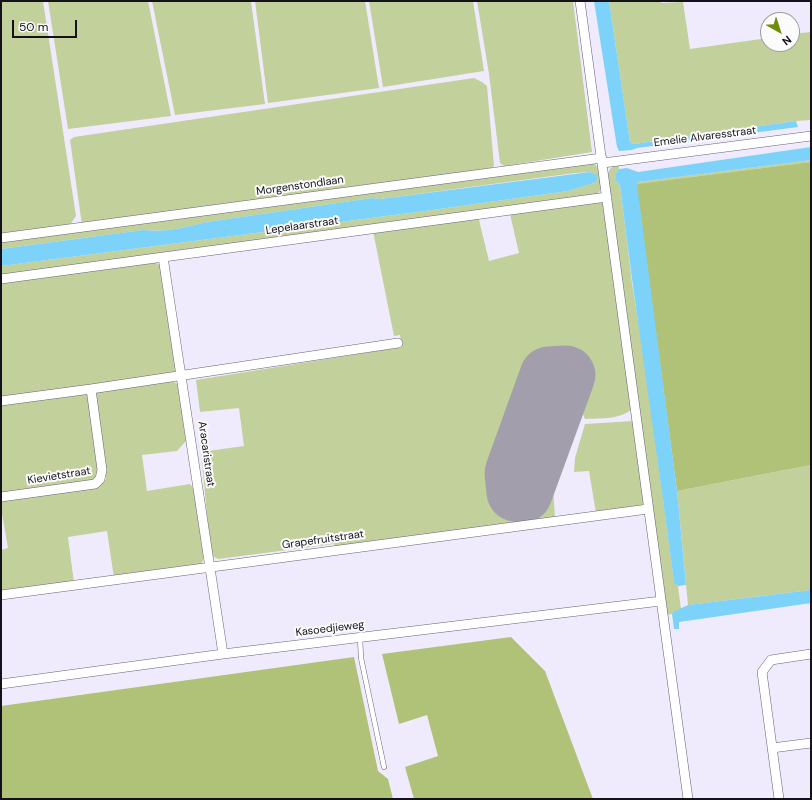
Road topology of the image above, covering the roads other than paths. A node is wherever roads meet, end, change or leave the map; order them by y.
1 (580, 1) edge
2 (811, 136) edge
3 (602, 160) junction
4 (607, 197) junction
5 (1, 238) edge
6 (163, 257) junction
7 (1, 279) edge
8 (398, 343) dead end
9 (182, 376) junction
10 (91, 389) junction
11 (1, 401) edge
12 (1, 497) edge
13 (648, 509) junction
14 (210, 567) junction
15 (1, 595) edge
16 (661, 601) junction
17 (360, 638) junction
18 (223, 654) junction
19 (811, 654) edge
20 (1, 684) edge
21 (811, 743) edge
22 (772, 748) junction
23 (384, 767) dead end
24 (688, 799) edge
25 (779, 799) edge

1 - 3 street
2 - 3 street, Emelie Alvaresstraat
3 - 4 street
3 - 5 street, Morgenstondlaan
4 - 6 street, Lepelaarstraat
4 - 13 street
6 - 7 street, Lepelaarstraat
6 - 9 street, Aracaristraat
8 - 9 street
9 - 10 street
9 - 14 street, Aracaristraat
10 - 11 street
10 - 12 street, Kievietstraat
13 - 14 street, Grapefruitstraat
13 - 16 street
14 - 15 street, Grapefruitstraat
14 - 18 street, Aracaristraat
16 - 17 street, Kasoedjieweg
16 - 24 street
17 - 18 street, Kasoedjieweg
17 - 23 lane
18 - 20 street, Kasoedjieweg
19 - 22 street
21 - 22 street
22 - 25 street

